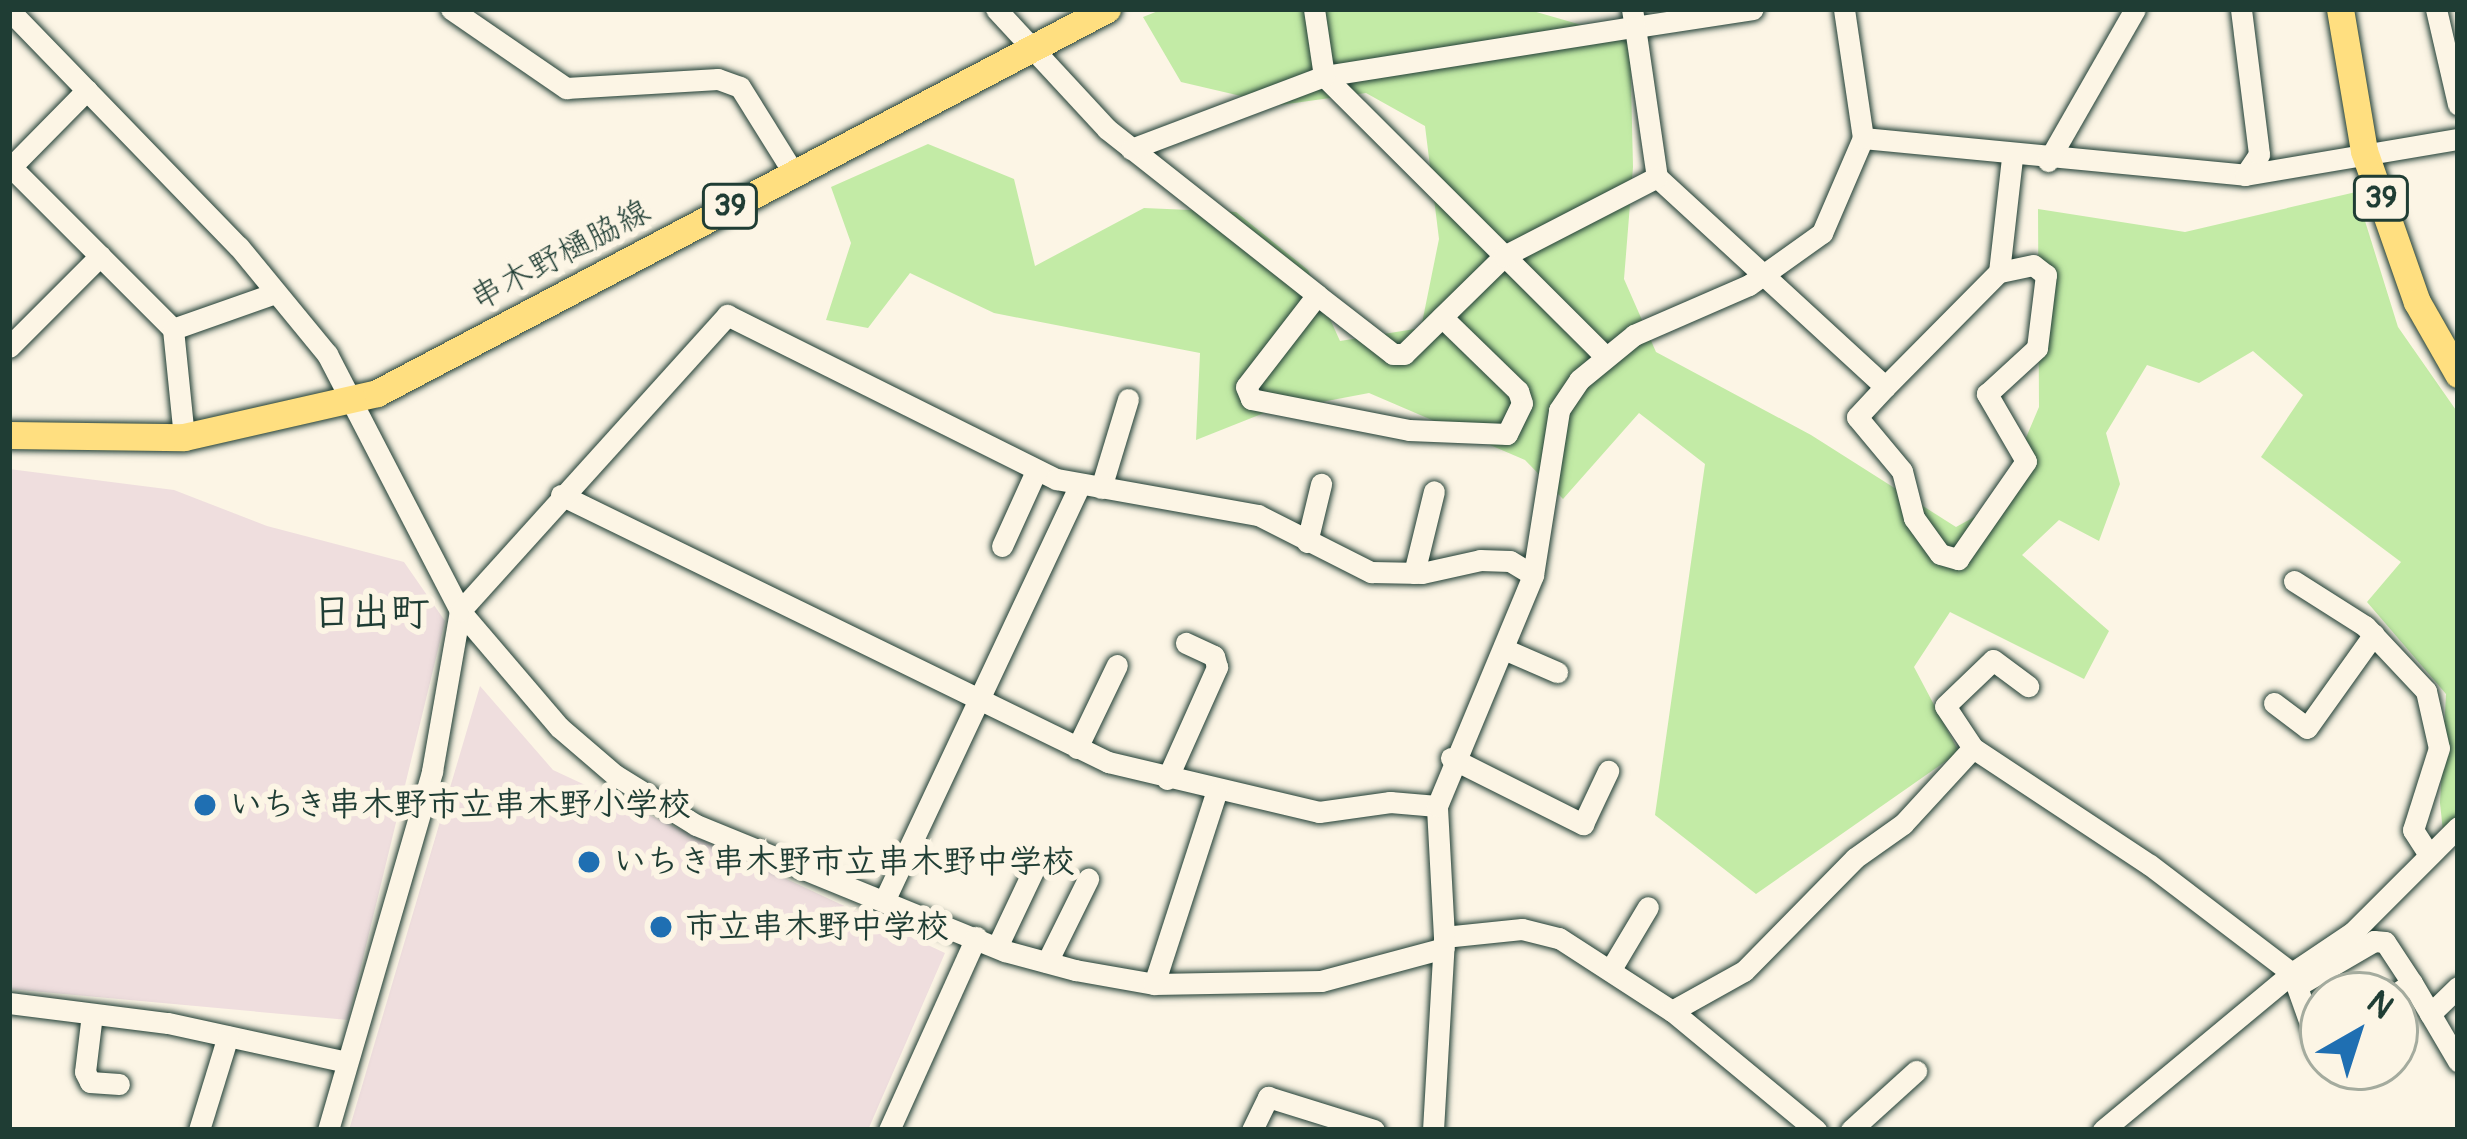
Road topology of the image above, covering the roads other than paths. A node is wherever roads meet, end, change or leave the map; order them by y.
1 (451, 9) edge
2 (996, 9) edge
3 (1107, 9) edge
4 (1314, 9) edge
5 (1753, 9) edge
6 (1844, 9) edge
7 (2135, 9) edge
8 (2241, 9) edge
9 (2340, 9) edge
10 (2436, 9) edge
11 (9, 10) edge
12 (1634, 18) edge
13 (1029, 48) junction
14 (1324, 76) junction
15 (87, 90) junction
16 (2458, 104) edge
17 (1863, 138) junction
18 (2458, 139) edge
19 (1131, 148) junction
20 (2365, 151) junction
21 (2012, 158) junction
22 (2048, 160) junction
23 (10, 166) edge
24 (794, 172) junction
25 (2245, 175) junction
26 (1658, 177) junction
27 (100, 256) junction
28 (1504, 256) junction
29 (1999, 272) junction
30 (1769, 274) junction
31 (275, 292) junction
32 (1317, 295) junction
33 (1442, 317) junction
34 (173, 329) junction
35 (9, 347) edge
36 (1604, 355) junction
37 (2458, 374) edge
38 (1885, 387) junction
39 (1128, 399) dead end
40 (352, 400) junction
41 (9, 435) edge
42 (184, 437) junction
43 (1036, 471) junction
44 (1322, 484) dead end
45 (1090, 486) junction
46 (1434, 491) dead end
47 (561, 495) junction
48 (1306, 542) junction
49 (1001, 546) dead end
50 (1414, 572) junction
51 (1533, 574) junction
52 (2294, 581) dead end
53 (460, 611) junction
54 (2374, 634) junction
55 (1186, 643) dead end
56 (1504, 649) junction
57 (1118, 665) dead end
58 (1557, 672) dead end
59 (2028, 686) dead end
60 (974, 700) junction
61 (2274, 704) dead end
62 (1077, 748) junction
63 (1973, 748) junction
64 (1451, 758) junction
65 (1609, 771) dead end
66 (1167, 779) junction
67 (1216, 793) junction
68 (1437, 806) junction
69 (2458, 827) edge
70 (2429, 855) junction
71 (1035, 867) dead end
72 (1088, 879) dead end
73 (886, 899) junction
74 (1648, 907) dead end
75 (987, 942) junction
76 (1444, 942) junction
77 (1047, 962) junction
78 (1610, 969) junction
79 (2310, 971) edge
80 (2398, 971) edge
81 (2299, 977) edge
82 (2294, 979) junction
83 (1154, 984) junction
84 (2458, 987) edge
85 (2299, 993) edge
86 (9, 1003) edge
87 (2419, 1003) edge
88 (1672, 1011) junction
89 (92, 1014) junction
90 (2431, 1014) junction
91 (228, 1036) junction
92 (2458, 1060) edge
93 (346, 1062) junction
94 (1916, 1072) dead end
95 (119, 1084) dead end
96 (200, 1130) edge
97 (328, 1130) edge
98 (889, 1130) edge
99 (1252, 1130) edge
100 (1374, 1130) edge
101 (1433, 1130) edge
102 (1816, 1130) edge
103 (1851, 1130) edge
104 (2103, 1130) edge

1 - 24 street
2 - 13 street
3 - 13 main road, 串木野樋脇線 / 39
4 - 14 street
5 - 12 street
6 - 17 street
7 - 22 street
8 - 25 street
9 - 20 main road, 39
10 - 16 street
11 - 15 street
12 - 14 street
12 - 26 street
13 - 19 street
13 - 24 main road, 串木野樋脇線 / 39
14 - 19 street
14 - 28 street
15 - 23 street
15 - 31 street
17 - 21 street
17 - 30 street
18 - 20 street
19 - 32 street
20 - 25 street
20 - 37 main road, 39
21 - 22 street
21 - 29 street
22 - 25 street
23 - 27 street
24 - 40 main road, 串木野樋脇線 / 39
26 - 28 street
26 - 30 street
27 - 34 street
27 - 35 street
28 - 33 street
28 - 36 street
29 - 38 street
29 - 38 street
30 - 36 street
30 - 38 street
31 - 34 street
31 - 40 street
32 - 33 street
32 - 33 street
34 - 42 street
36 - 51 street
39 - 45 street
40 - 42 main road, 串木野樋脇線 / 39
40 - 53 street
41 - 42 main road, 串木野樋脇線 / 39
43 - 45 street
43 - 47 street
43 - 49 street
44 - 48 street
45 - 48 street
45 - 60 street
46 - 50 street
47 - 53 street
47 - 60 street
48 - 50 street
50 - 51 street
51 - 56 street
52 - 54 street
53 - 73 street
53 - 93 street
54 - 61 street
54 - 70 street
55 - 66 street
56 - 58 street
56 - 64 street
57 - 62 street
59 - 63 street
60 - 62 street
60 - 73 street
62 - 66 street
63 - 82 street
63 - 88 street
64 - 65 street
64 - 68 street
66 - 67 street
67 - 68 street
67 - 83 street
68 - 76 street
69 - 70 street
70 - 82 street
71 - 75 street
72 - 77 street
73 - 75 street
74 - 78 street
75 - 77 street
75 - 98 street
76 - 78 street
76 - 83 street
76 - 101 street
77 - 83 street
78 - 88 street
79 - 80 street
81 - 82 street
82 - 85 street
82 - 104 street
84 - 90 street
86 - 89 street
87 - 90 street
88 - 102 street
89 - 91 street
89 - 95 street
90 - 92 street
91 - 93 street
91 - 96 street
93 - 97 street
94 - 103 street
99 - 100 street

